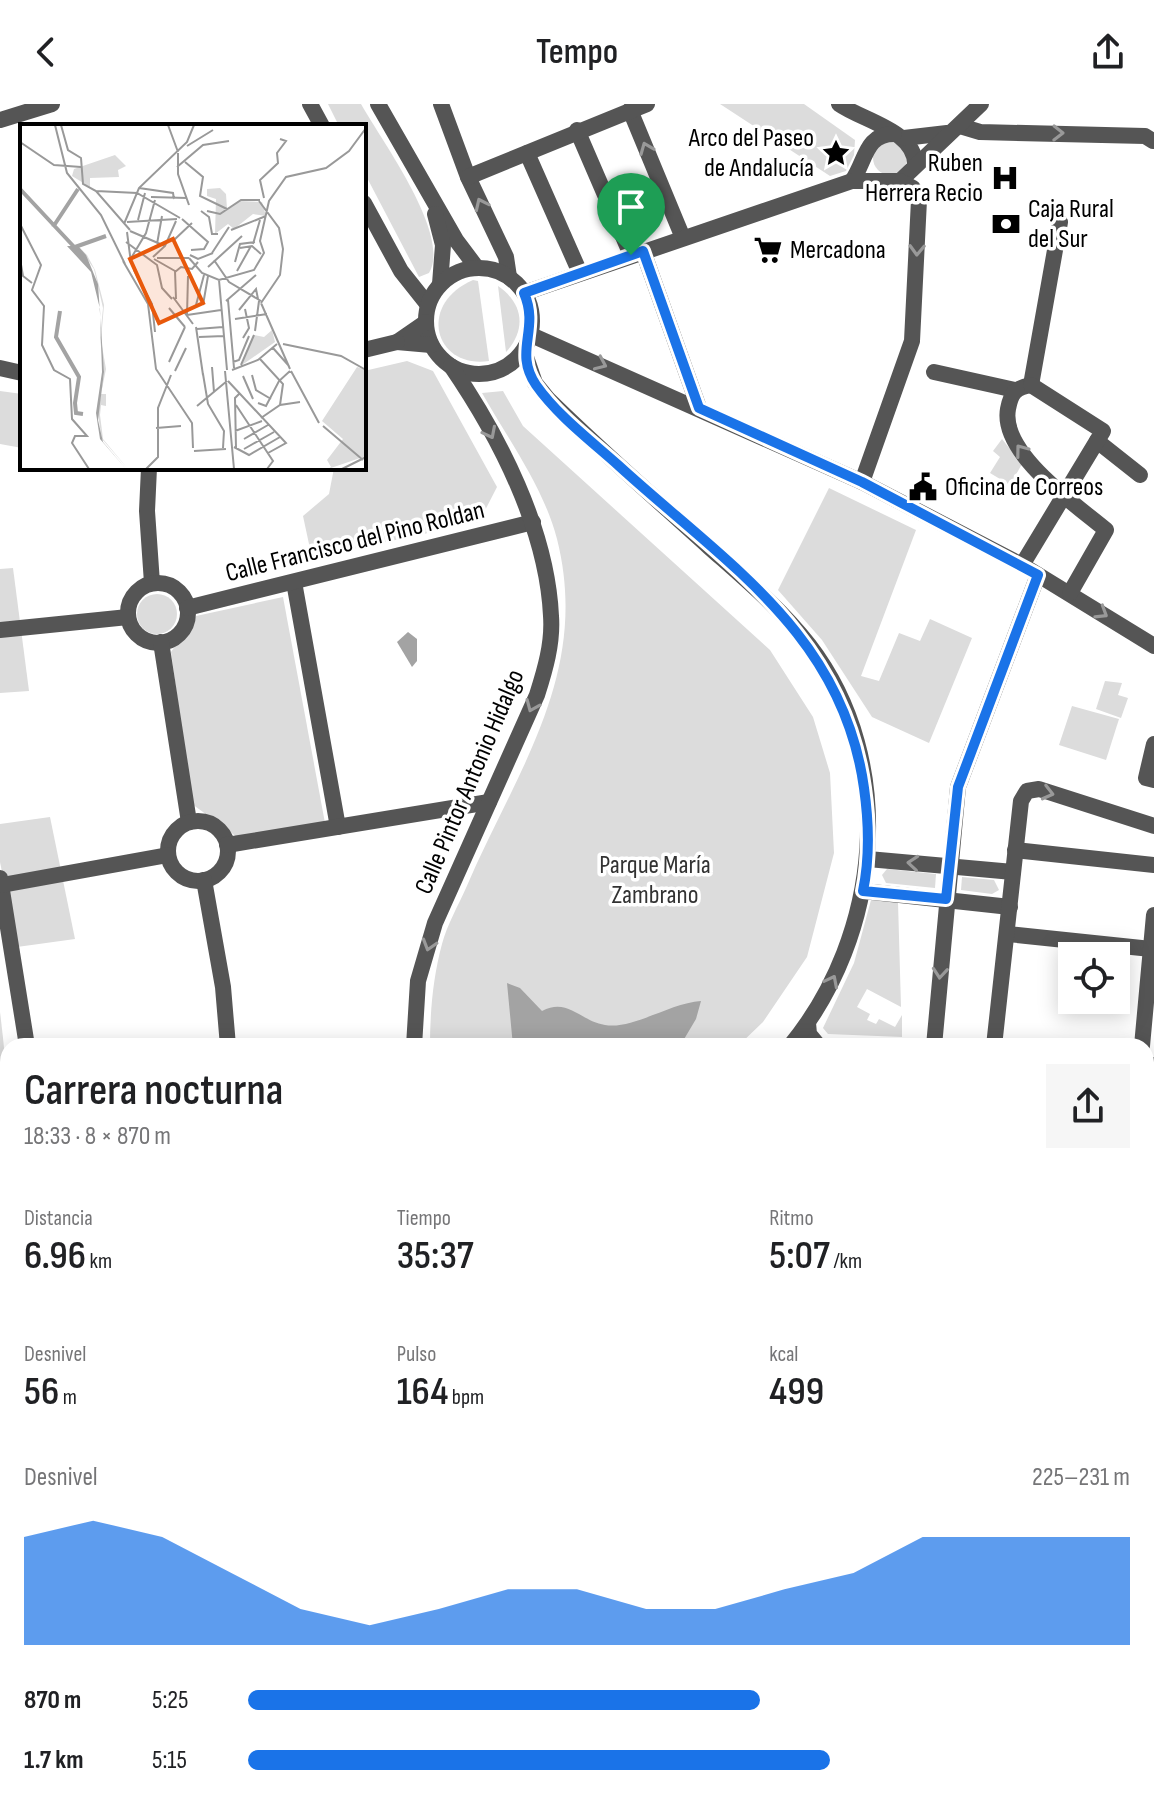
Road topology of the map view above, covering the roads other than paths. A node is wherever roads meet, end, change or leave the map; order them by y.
1 (52, 104) edge
2 (310, 104) edge
3 (378, 104) edge
4 (441, 104) edge
5 (647, 104) edge
6 (839, 104) edge
7 (981, 104) edge
8 (630, 110) junction
9 (856, 116) junction
10 (0, 120) edge
11 (321, 124) edge
12 (577, 130) junction
13 (954, 130) junction
14 (900, 136) junction
15 (1154, 141) edge
16 (527, 153) junction
17 (866, 155) junction
18 (915, 166) junction
19 (468, 177) junction
20 (876, 179) junction
21 (852, 181) junction
22 (900, 181) junction
23 (430, 193) junction
24 (366, 207) edge
25 (1060, 222) dead end
26 (683, 238) junction
27 (637, 253) junction
28 (477, 268) junction
29 (580, 273) junction
30 (509, 277) junction
31 (440, 284) junction
32 (524, 293) junction
33 (428, 305) junction
34 (426, 322) junction
35 (529, 334) junction
36 (397, 342) junction
37 (431, 345) junction
38 (366, 350) edge
39 (524, 351) junction
40 (451, 366) junction
41 (0, 368) edge
42 (934, 372) dead end
43 (20, 373) edge
44 (0, 380) edge
45 (20, 383) edge
46 (1023, 387) junction
47 (699, 408) junction
48 (1100, 436) junction
49 (149, 470) edge
50 (1140, 475) dead end
51 (862, 482) junction
52 (1064, 494) junction
53 (533, 522) junction
54 (1022, 565) junction
55 (1038, 575) junction
56 (294, 582) junction
57 (152, 583) junction
58 (1070, 593) junction
59 (187, 608) junction
60 (128, 617) junction
61 (0, 630) edge
62 (161, 642) junction
63 (1154, 646) edge
64 (1154, 744) edge
65 (1154, 780) edge
66 (489, 802) junction
67 (189, 822) junction
68 (1154, 826) edge
69 (338, 827) junction
70 (227, 845) junction
71 (1015, 850) junction
72 (168, 855) junction
73 (868, 859) junction
74 (1154, 865) edge
75 (950, 866) junction
76 (1013, 872) junction
77 (204, 880) junction
78 (1, 882) edge
79 (863, 891) junction
80 (946, 899) junction
81 (1010, 907) junction
82 (1154, 915) edge
83 (1154, 928) edge
84 (1008, 934) junction
85 (1151, 949) junction
86 (808, 1023) junction
87 (26, 1038) edge
88 (227, 1038) edge
89 (414, 1038) edge
90 (796, 1038) edge
91 (812, 1038) edge
92 (935, 1038) edge
93 (995, 1038) edge
94 (1143, 1038) edge

1 - 10 street
2 - 11 street
3 - 23 street
4 - 19 street
5 - 8 street
6 - 9 street
7 - 13 street
8 - 12 street
26 -> 8 street
9 - 14 street
9 - 17 street
12 - 16 street
12 - 27 street
13 - 14 street
13 -> 15 street
13 - 18 street
14 - 17 street
14 - 18 street
16 - 19 street
16 - 29 street
17 - 20 street
17 - 21 street
18 - 22 street
30 -> 19 street
20 - 21 street
20 - 22 street
21 - 26 street
22 -> 51 street
23 - 28 street
23 - 31 street
24 - 33 street
25 - 46 street
26 - 27 street
27 - 29 street
27 - 47 street
28 - 30 street
28 - 31 street
29 - 32 street
30 - 32 street
31 - 33 street
32 - 35 street
33 - 34 street
34 - 36 street
34 - 37 street
35 - 39 street
35 -> 47 street
36 - 37 street
36 - 38 street
37 - 40 street
39 - 40 street
39 - 73 street
40 -> 53 street, Calle Pintor Antonio Hidalgo
41 - 43 street
42 - 46 street
44 - 45 street
46 - 48 street
52 -> 46 street
47 - 51 street
48 - 50 street
48 - 52 street
49 - 57 street
51 - 54 street
52 - 54 street
52 - 58 street
53 - 56 street, Calle Francisco del Pino Roldan
53 -> 66 street, Calle Pintor Antonio Hidalgo
54 - 55 street
55 - 58 street
55 - 75 street
56 - 59 street, Calle Francisco del Pino Roldan
56 - 69 street
57 - 59 street
57 - 60 street
58 -> 63 street
59 - 62 street
60 - 61 street
60 - 62 street
62 - 67 street
64 - 65 street
66 - 69 street
66 -> 89 street, Calle Pintor Antonio Hidalgo
67 - 70 street
67 - 72 street
71 -> 68 street
69 - 70 street
70 - 77 street
71 - 74 street
71 - 76 street
72 - 77 street
72 - 78 street
75 -> 73 street
73 - 79 street
75 - 76 street
75 - 80 street
76 - 81 street
77 - 88 street
78 - 87 street
79 - 80 street
86 -> 79 street
80 - 81 street
80 -> 92 street
81 - 84 street
82 - 83 street
83 - 85 street
84 - 85 street
84 - 93 street
85 - 94 street
86 - 90 street
86 - 91 street

